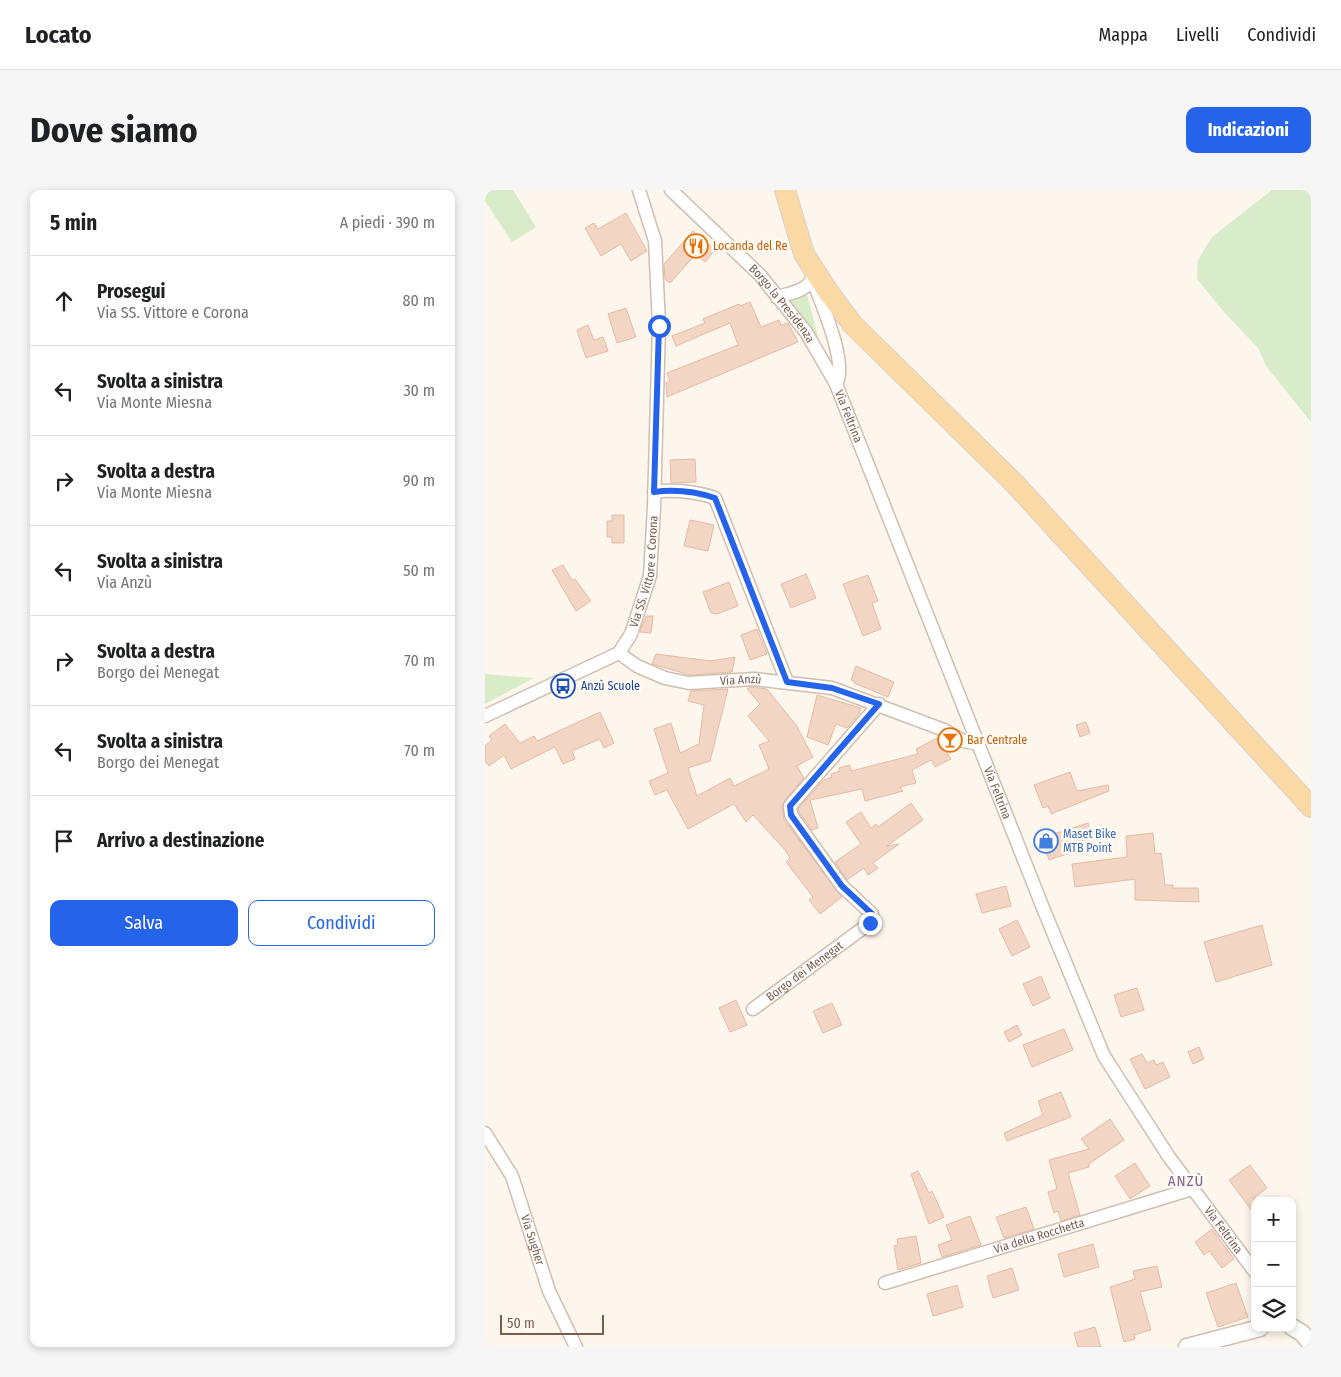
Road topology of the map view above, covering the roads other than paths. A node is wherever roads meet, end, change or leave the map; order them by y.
1 (639, 190) edge
2 (671, 190) edge
3 (785, 190) edge
4 (804, 254) junction
5 (812, 278) junction
6 (777, 296) junction
7 (836, 384) junction
8 (654, 492) junction
9 (619, 653) junction
10 (787, 682) junction
11 (879, 704) junction
12 (485, 716) edge
13 (979, 744) junction
14 (1311, 807) edge
15 (753, 1008) dead end
16 (485, 1133) edge
17 (1193, 1189) junction
18 (1251, 1267) edge
19 (885, 1283) dead end
20 (1296, 1329) edge
21 (1251, 1330) edge
22 (1311, 1344) edge
23 (576, 1347) edge
24 (1187, 1347) edge

1 - 8 street, Via SS. Vittore e Corona
2 - 6 street, Borgo la Presidenza
3 - 4 main road, Via Feltrina
4 - 5 street, Via Feltrina
4 - 14 main road, Via Feltrina
5 - 6 street
5 - 7 street, Via Feltrina
6 - 7 street, Borgo la Presidenza
7 - 13 street, Via Feltrina
8 - 9 street, Via SS. Vittore e Corona
8 - 10 street
9 - 10 street, Via Anzù
9 - 12 street
10 - 11 street, Via Anzù
11 - 13 street, Via Anzù
11 - 15 street, Borgo dei Menegat
13 - 17 street, Via Feltrina
16 - 23 street, Via Sugher
17 - 18 street, Via Feltrina
17 - 19 street, Via della Rocchetta
20 - 22 street
21 - 24 street

